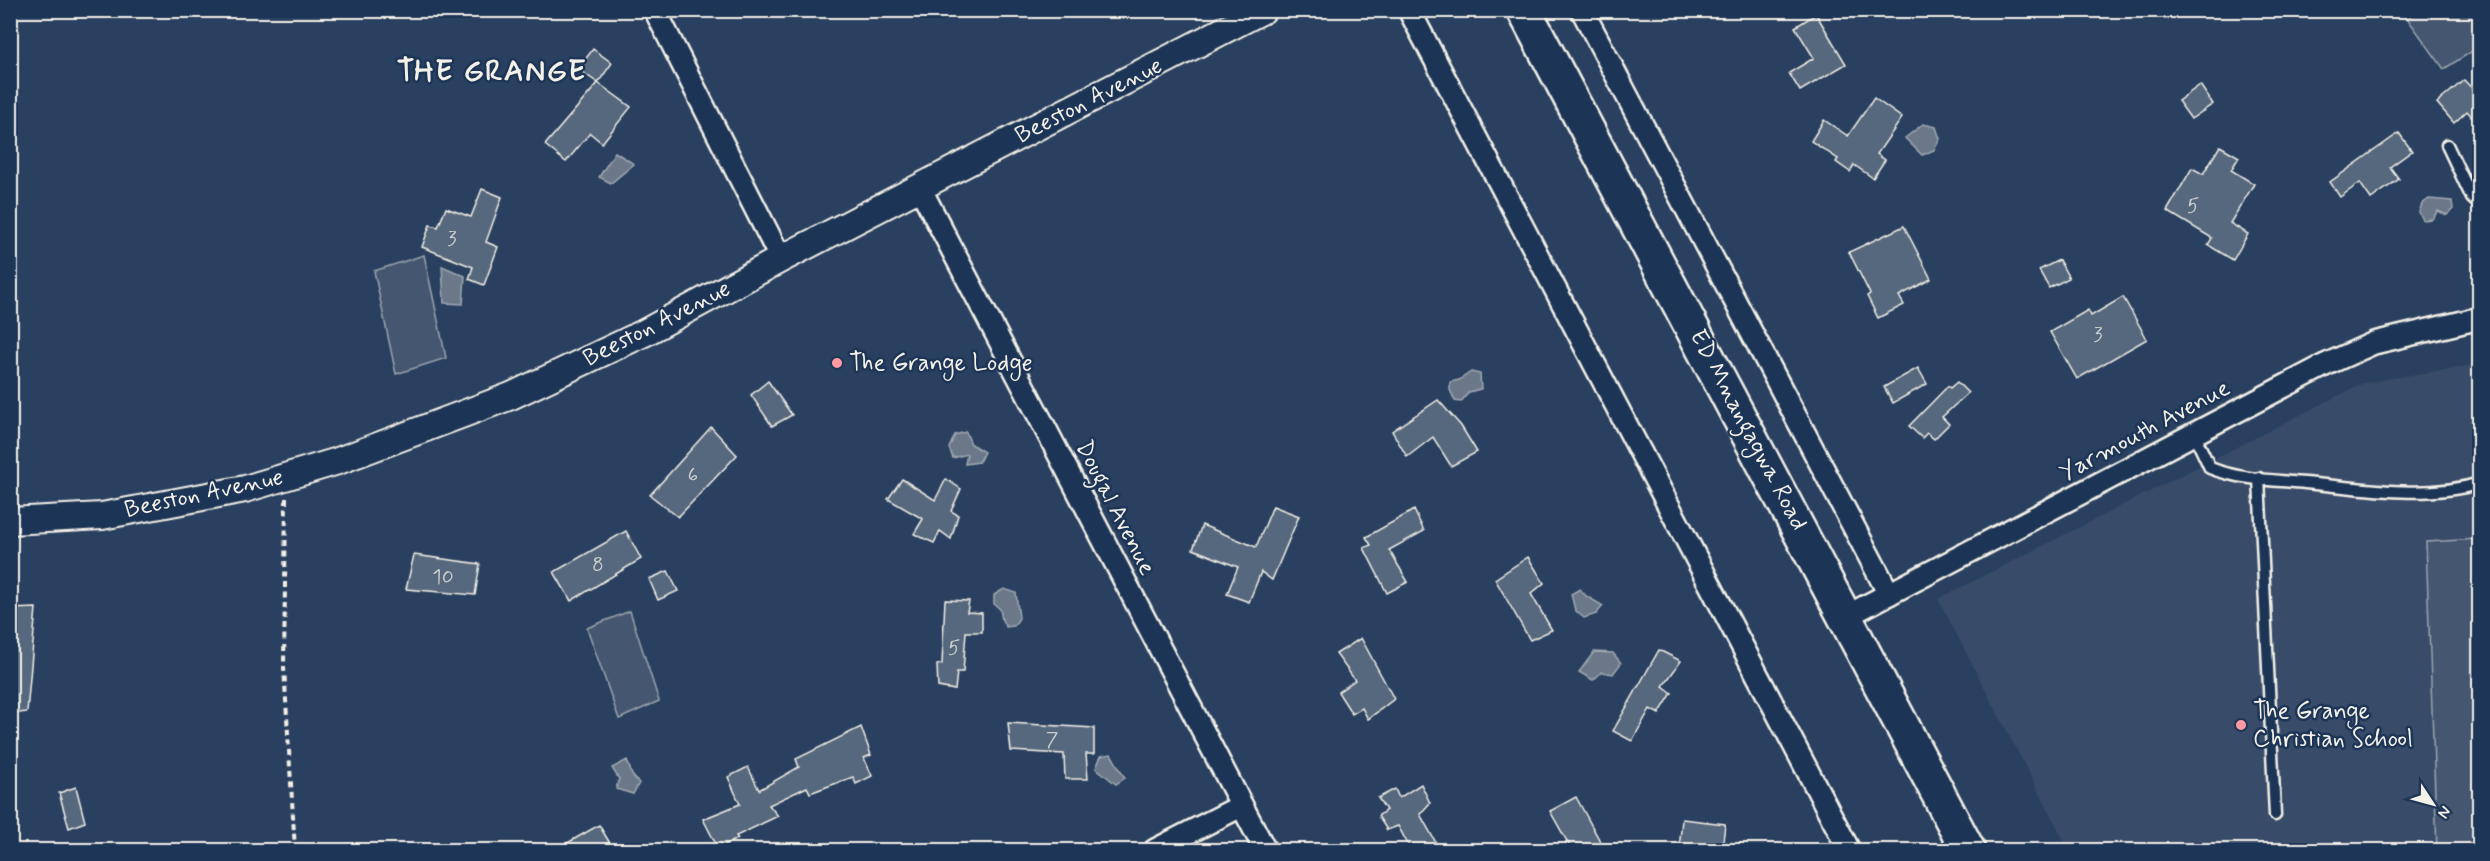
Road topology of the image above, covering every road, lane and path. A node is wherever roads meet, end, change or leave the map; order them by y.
1 (655, 10) edge
2 (1263, 10) edge
3 (1409, 10) edge
4 (1524, 10) edge
5 (1581, 10) edge
6 (2447, 145) dead end
7 (920, 188) junction
8 (2480, 205) edge
9 (781, 259) junction
10 (2480, 318) edge
11 (2194, 434) junction
12 (287, 476) junction
13 (2259, 478) junction
14 (2480, 483) edge
15 (10, 521) edge
16 (1889, 594) junction
17 (1845, 617) junction
18 (1241, 806) junction
19 (2276, 815) dead end
20 (295, 850) edge
21 (1155, 850) edge
22 (1265, 850) edge
23 (1849, 850) edge
24 (1968, 850) edge

1 - 9 street
2 - 7 street, Beeston Avenue
3 - 23 street
4 - 17 highway, ED Mnangagwa Road
5 - 16 street
6 - 8 lane
7 - 9 street, Beeston Avenue
7 - 18 street, Dougal Avenue
9 - 12 street, Beeston Avenue
10 - 11 street, Yarmouth Avenue
11 - 13 lane
11 - 16 street, Yarmouth Avenue
12 - 15 street, Beeston Avenue
12 - 20 path
13 - 14 lane
13 - 19 lane
16 - 17 street, Yarmouth Avenue
17 - 24 highway, ED Mnangagwa Road
18 - 21 street
18 - 22 street, Dougal Avenue

